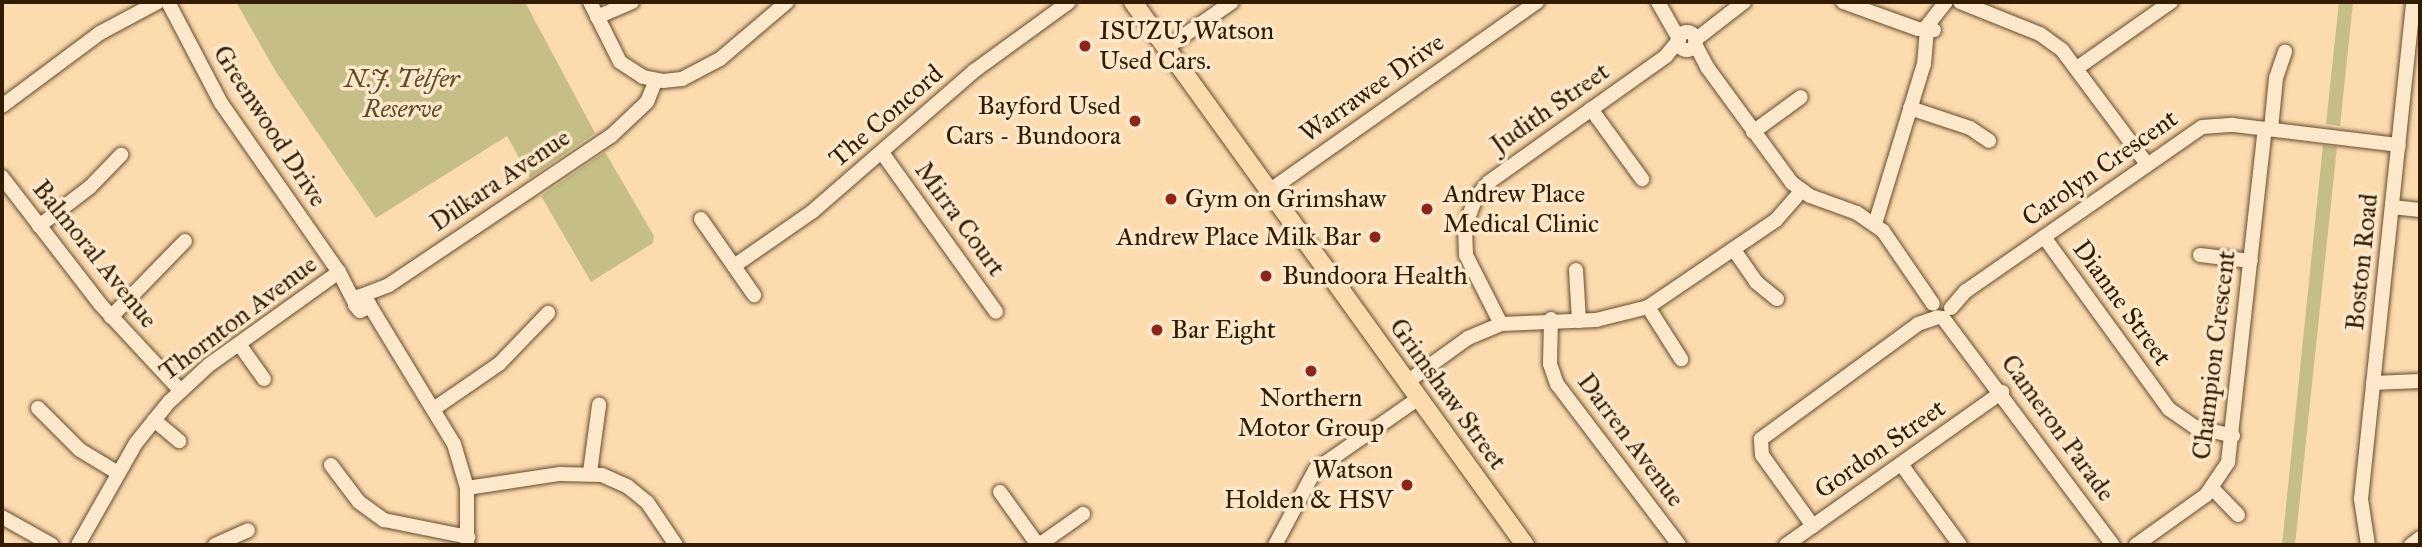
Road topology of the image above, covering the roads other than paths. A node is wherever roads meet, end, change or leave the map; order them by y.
1 (158, 2) edge
2 (168, 2) edge
3 (590, 2) edge
4 (632, 2) edge
5 (787, 2) edge
6 (1069, 2) edge
7 (1132, 2) edge
8 (1232, 2) edge
9 (1510, 2) edge
10 (1537, 2) edge
11 (1658, 2) edge
12 (1744, 2) edge
13 (1843, 2) edge
14 (1952, 2) edge
15 (2171, 2) edge
16 (2155, 6) edge
17 (1519, 14) junction
18 (2416, 14) edge
19 (597, 17) junction
20 (1929, 29) junction
21 (1687, 41) junction
22 (1166, 48) junction
23 (2285, 52) dead end
24 (2077, 68) junction
25 (653, 80) junction
26 (1801, 97) dead end
27 (2, 106) edge
28 (1910, 108) junction
29 (1591, 109) junction
30 (2268, 129) junction
31 (1753, 132) junction
32 (1989, 141) dead end
33 (2399, 143) junction
34 (883, 154) junction
35 (121, 155) dead end
36 (2147, 164) junction
37 (2, 177) edge
38 (1642, 179) dead end
39 (1269, 191) junction
40 (1801, 191) junction
41 (2392, 207) junction
42 (2420, 210) edge
43 (701, 219) dead end
44 (1870, 221) junction
45 (39, 226) junction
46 (2044, 237) junction
47 (185, 241) dead end
48 (1734, 250) junction
49 (2200, 255) dead end
50 (2251, 261) junction
51 (734, 266) junction
52 (1576, 270) dead end
53 (339, 272) junction
54 (754, 295) dead end
55 (1777, 299) dead end
56 (364, 303) junction
57 (1648, 307) junction
58 (1942, 308) junction
59 (996, 312) dead end
60 (548, 313) dead end
61 (111, 317) junction
62 (1551, 319) junction
63 (1579, 321) junction
64 (1501, 324) junction
65 (239, 344) junction
66 (1681, 359) dead end
67 (264, 379) dead end
68 (2374, 379) junction
69 (2413, 381) edge
70 (1407, 382) junction
71 (180, 390) junction
72 (2002, 392) junction
73 (1419, 398) junction
74 (599, 405) dead end
75 (38, 408) dead end
76 (435, 408) junction
77 (154, 420) junction
78 (2233, 436) junction
79 (179, 441) dead end
80 (1901, 464) junction
81 (331, 466) dead end
82 (590, 472) junction
83 (118, 473) junction
84 (467, 488) junction
85 (2213, 489) junction
86 (1000, 492) dead end
87 (1083, 514) dead end
88 (2238, 515) dead end
89 (2, 517) edge
90 (1813, 526) junction
91 (2364, 527) junction
92 (248, 530) dead end
93 (2420, 538) edge
94 (467, 541) edge
95 (52, 545) edge
96 (78, 545) edge
97 (215, 545) edge
98 (676, 545) edge
99 (1039, 545) edge
100 (1275, 545) edge
101 (1525, 545) edge
102 (1679, 545) edge
103 (1786, 545) edge
104 (1961, 545) edge
105 (2113, 545) edge
106 (2136, 545) edge
107 (2368, 545) edge
108 (2374, 545) edge
109 (2411, 545) edge

1 - 27 street
2 - 53 street, Greenwood Drive
3 - 19 street
4 - 19 street
5 - 25 street
6 - 34 street, The Concord
7 - 22 main road, Grimshaw Street
8 - 22 street
9 - 17 street
10 - 17 street, Warrawee Drive
11 - 21 street, Cameron Parade
12 - 21 street, Judith Street
13 - 20 street
14 - 20 street
14 - 24 street
15 - 16 street
16 - 24 street
17 - 39 street, Warrawee Drive
18 - 33 street, Boston Road
19 - 25 street
20 - 28 street
21 - 29 street, Judith Street
21 - 31 street, Cameron Parade
22 - 39 main road, Grimshaw Street
23 - 30 street, Champion Crescent
24 - 36 street
25 - 56 street, Dilkara Avenue
26 - 31 street
28 - 32 street
28 - 44 street
29 - 38 street
29 - 64 street, Judith Street
30 - 33 street, Carolyn Crescent
30 - 36 street, Carolyn Crescent
30 - 50 street, Champion Crescent
31 - 40 street, Cameron Parade
33 - 41 street, Boston Road
34 - 51 street, The Concord
34 - 59 street, Mirra Court
35 - 45 street
36 - 46 street, Carolyn Crescent
37 - 45 street, Balmoral Avenue
39 - 70 main road, Grimshaw Street
40 - 44 street, Cameron Parade
40 - 48 street
41 - 42 street
41 - 68 street, Boston Road
43 - 51 street
44 - 58 street, Cameron Parade
45 - 61 street, Balmoral Avenue
46 - 58 street, Carolyn Crescent
46 - 78 street, Dianne Street
47 - 61 street
48 - 55 street
48 - 57 street
49 - 50 street
50 - 78 street, Champion Crescent
51 - 54 street
52 - 63 street
53 - 56 street, Greenwood Drive
53 - 65 street, Thornton Avenue
56 - 76 street, Greenwood Drive
57 - 63 street
57 - 66 street
58 - 72 street, Cameron Parade
58 - 90 street, Carolyn Crescent
60 - 76 street
61 - 71 street, Balmoral Avenue
62 - 63 street
62 - 64 street
62 - 102 street, Darren Avenue
64 - 70 street
65 - 67 street
65 - 71 street, Thornton Avenue
68 - 69 street
68 - 91 street, Boston Road
70 - 73 main road, Grimshaw Street
71 - 77 street, Thornton Avenue
72 - 80 street, Gordon Street
72 - 105 street, Cameron Parade
73 - 100 street
73 - 101 main road, Grimshaw Street
74 - 82 street
75 - 83 street
76 - 84 street, Greenwood Drive
77 - 79 street
77 - 83 street, Thornton Avenue
78 - 85 street, Champion Crescent
80 - 90 street, Gordon Street
80 - 104 street
81 - 94 street
82 - 84 street
82 - 98 street
83 - 96 street, Thornton Avenue
84 - 94 street, Greenwood Drive
85 - 88 street
85 - 106 street, Champion Crescent
86 - 99 street
87 - 99 street
89 - 95 street
90 - 103 street, Gordon Street
91 - 107 street, Boston Road
91 - 108 street, Boston Road
92 - 97 street
93 - 109 street

